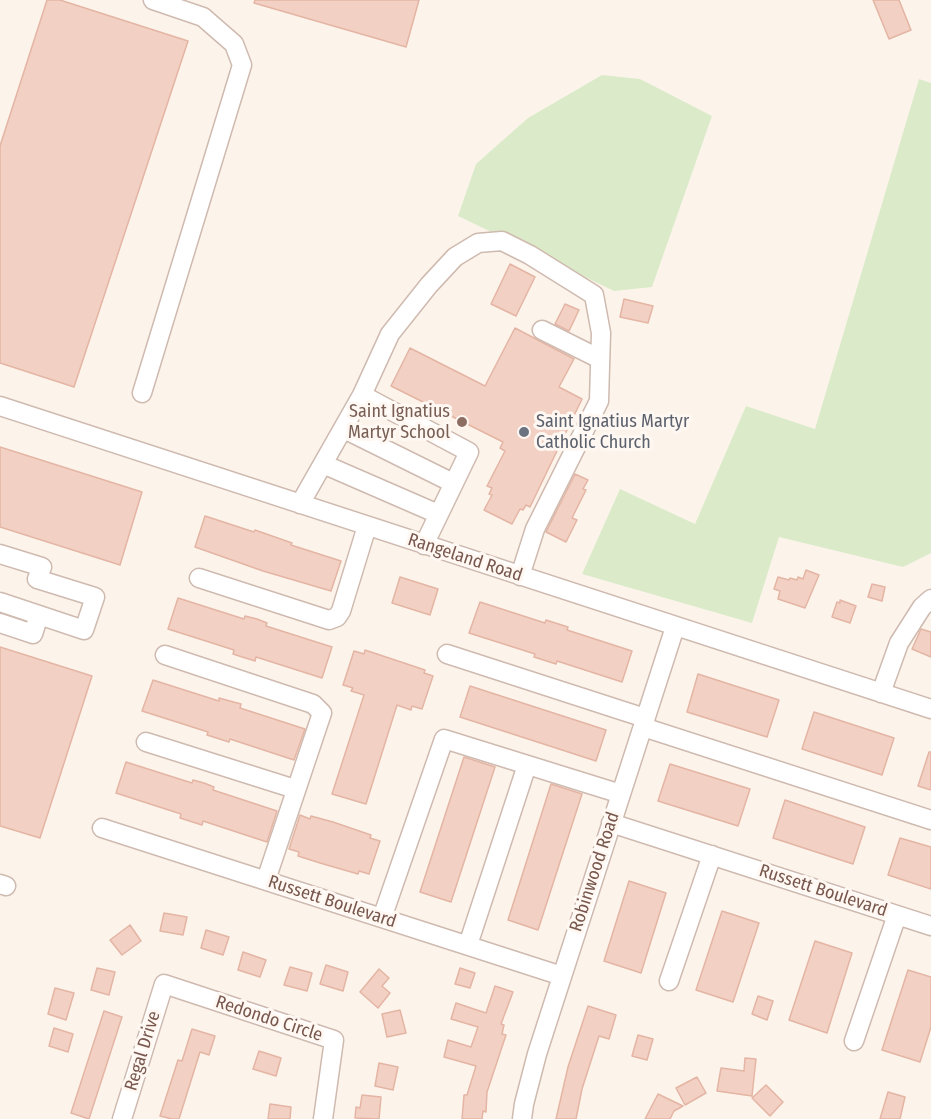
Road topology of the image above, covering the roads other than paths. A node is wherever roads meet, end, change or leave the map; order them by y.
1 (153, 0) edge
2 (542, 330) dead end
3 (600, 358) junction
4 (142, 393) dead end
5 (362, 395) junction
6 (0, 406) edge
7 (344, 429) junction
8 (323, 464) junction
9 (453, 483) junction
10 (300, 504) junction
11 (438, 514) junction
12 (367, 526) junction
13 (424, 545) junction
14 (0, 554) edge
15 (520, 576) junction
16 (199, 578) dead end
17 (931, 599) edge
18 (0, 602) edge
19 (39, 615) junction
20 (0, 623) edge
21 (675, 627) junction
22 (447, 654) dead end
23 (165, 655) dead end
24 (880, 693) junction
25 (931, 709) edge
26 (644, 722) junction
27 (146, 741) dead end
28 (527, 765) junction
29 (296, 789) junction
30 (621, 794) junction
31 (931, 820) edge
32 (611, 823) junction
33 (102, 828) dead end
34 (712, 855) junction
35 (266, 880) junction
36 (897, 915) junction
37 (382, 918) junction
38 (931, 926) edge
39 (468, 945) junction
40 (562, 976) junction
41 (669, 981) dead end
42 (164, 984) joint
43 (854, 1041) dead end
44 (122, 1119) edge
45 (323, 1119) edge
46 (522, 1119) edge

1 - 4 street
2 - 3 street
3 - 5 street
3 - 15 street
5 - 7 street
5 - 9 street
6 - 10 street, Rangeland Road
7 - 8 street
7 - 9 street
8 - 10 street
8 - 11 street
9 - 11 street
10 - 12 street, Rangeland Road
11 - 13 street
12 - 13 street, Rangeland Road
12 - 16 street
13 - 15 street, Rangeland Road
14 - 19 street
15 - 21 street, Rangeland Road
17 - 24 street
18 - 19 street
19 - 20 street
21 - 24 street, Rangeland Road
21 - 26 street, Robinwood Road
22 - 26 street
23 - 29 street
24 - 25 street, Rangeland Road
26 - 30 street, Robinwood Road
26 - 31 street
27 - 29 street
28 - 30 street
28 - 37 street
28 - 39 street
29 - 35 street
30 - 32 street, Robinwood Road
32 - 34 street, Russett Boulevard
32 - 40 street, Robinwood Road
33 - 35 street, Russett Boulevard
34 - 36 street, Russett Boulevard
34 - 41 street
35 - 37 street, Russett Boulevard
36 - 38 street, Russett Boulevard
36 - 43 street
37 - 39 street, Russett Boulevard
39 - 40 street, Russett Boulevard
40 - 46 street, Robinwood Road
42 - 44 street, Regal Drive
42 - 45 street, Redondo Circle

